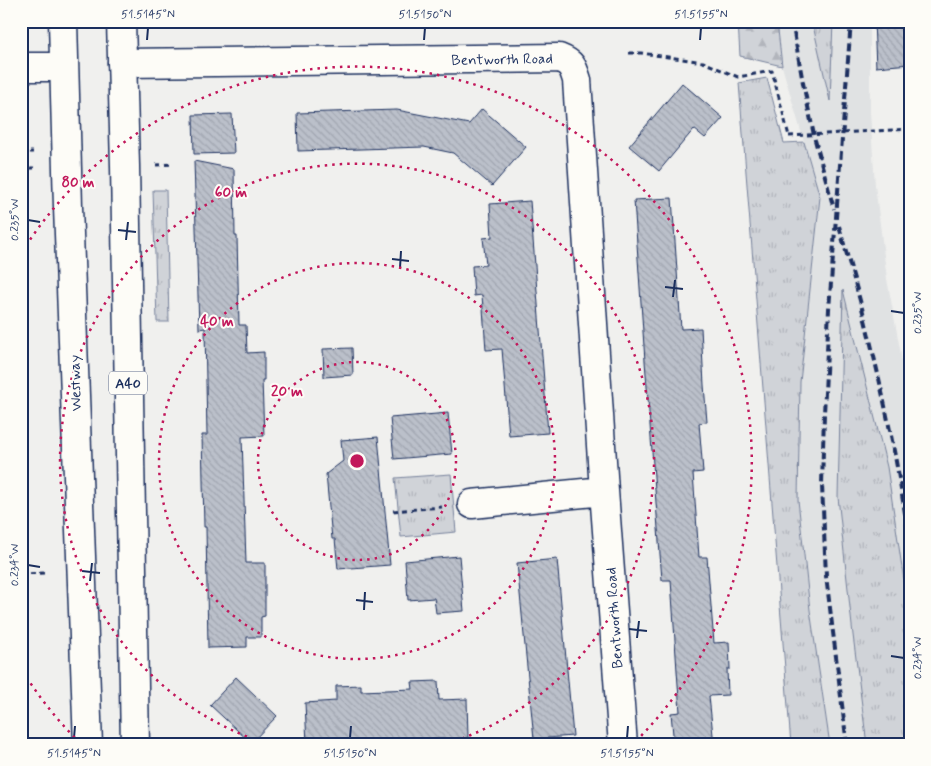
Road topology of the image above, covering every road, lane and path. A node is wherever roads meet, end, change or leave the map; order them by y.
1 (63, 21) edge
2 (121, 21) edge
3 (630, 53) dead end
4 (122, 63) junction
5 (21, 67) edge
6 (63, 67) junction
7 (910, 129) edge
8 (21, 152) edge
9 (33, 152) dead end
10 (173, 164) dead end
11 (150, 165) dead end
12 (21, 168) edge
13 (34, 168) dead end
14 (604, 491) junction
15 (472, 504) joint
16 (393, 511) dead end
17 (45, 573) dead end
18 (21, 574) edge
19 (88, 745) edge
20 (135, 745) edge
21 (624, 745) edge

1 - 6 main road, Westway
2 - 4 main road, A40
3 - 7 path, bridge
4 - 14 main road, Bentworth Road
4 - 20 main road, A40
5 - 6 main road
6 - 19 main road, Westway
8 - 9 path
10 - 11 path
12 - 13 path
14 - 15 main road
14 - 21 main road, Bentworth Road
15 - 16 path
17 - 18 path

